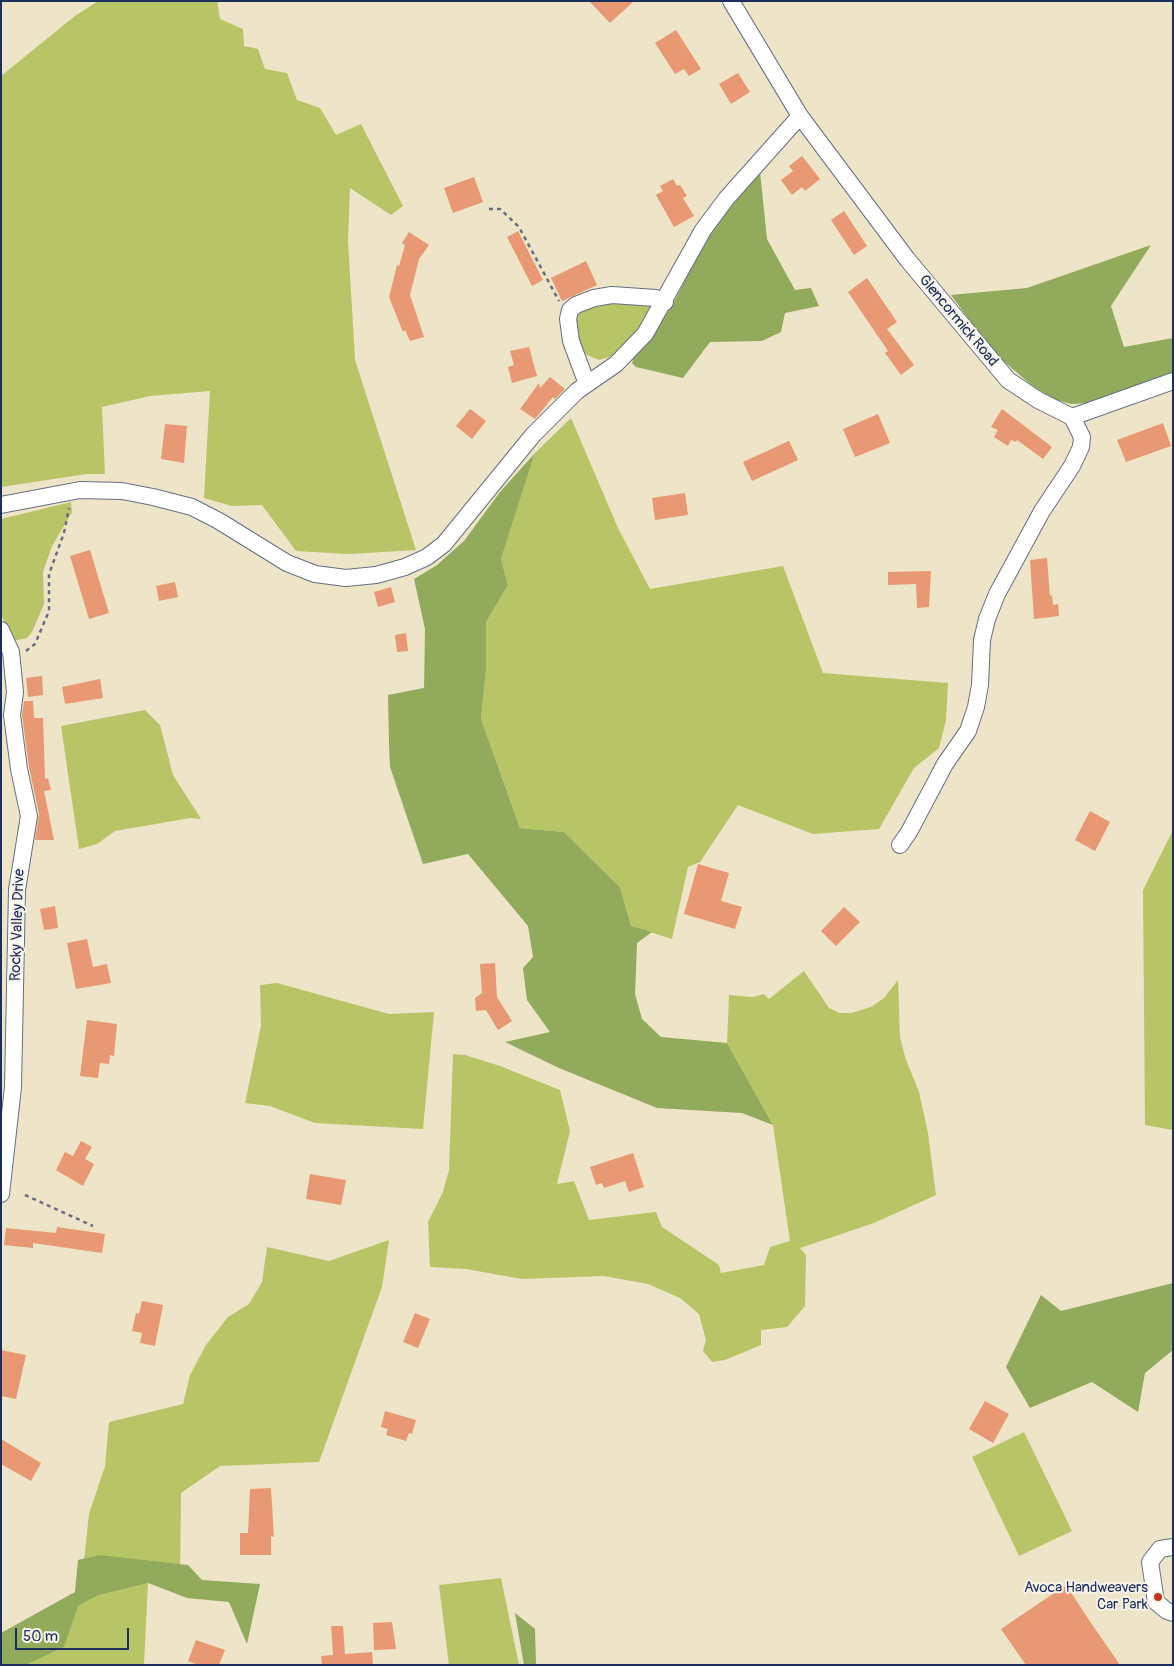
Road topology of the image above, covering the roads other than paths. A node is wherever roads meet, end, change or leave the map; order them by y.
1 (731, 1) edge
2 (800, 116) junction
3 (665, 302) junction
4 (1173, 381) edge
5 (587, 384) junction
6 (1072, 417) junction
7 (1, 505) edge
8 (1, 630) edge
9 (900, 845) dead end
10 (1, 1194) edge
11 (1173, 1547) edge
12 (1173, 1612) edge

1 - 2 street, Glencormick Road
2 - 3 street
2 - 6 street, Glencormick Road
3 - 5 street
3 - 5 street
4 - 6 street
5 - 7 street
6 - 9 street
8 - 10 street, Rocky Valley Drive
11 - 12 street

